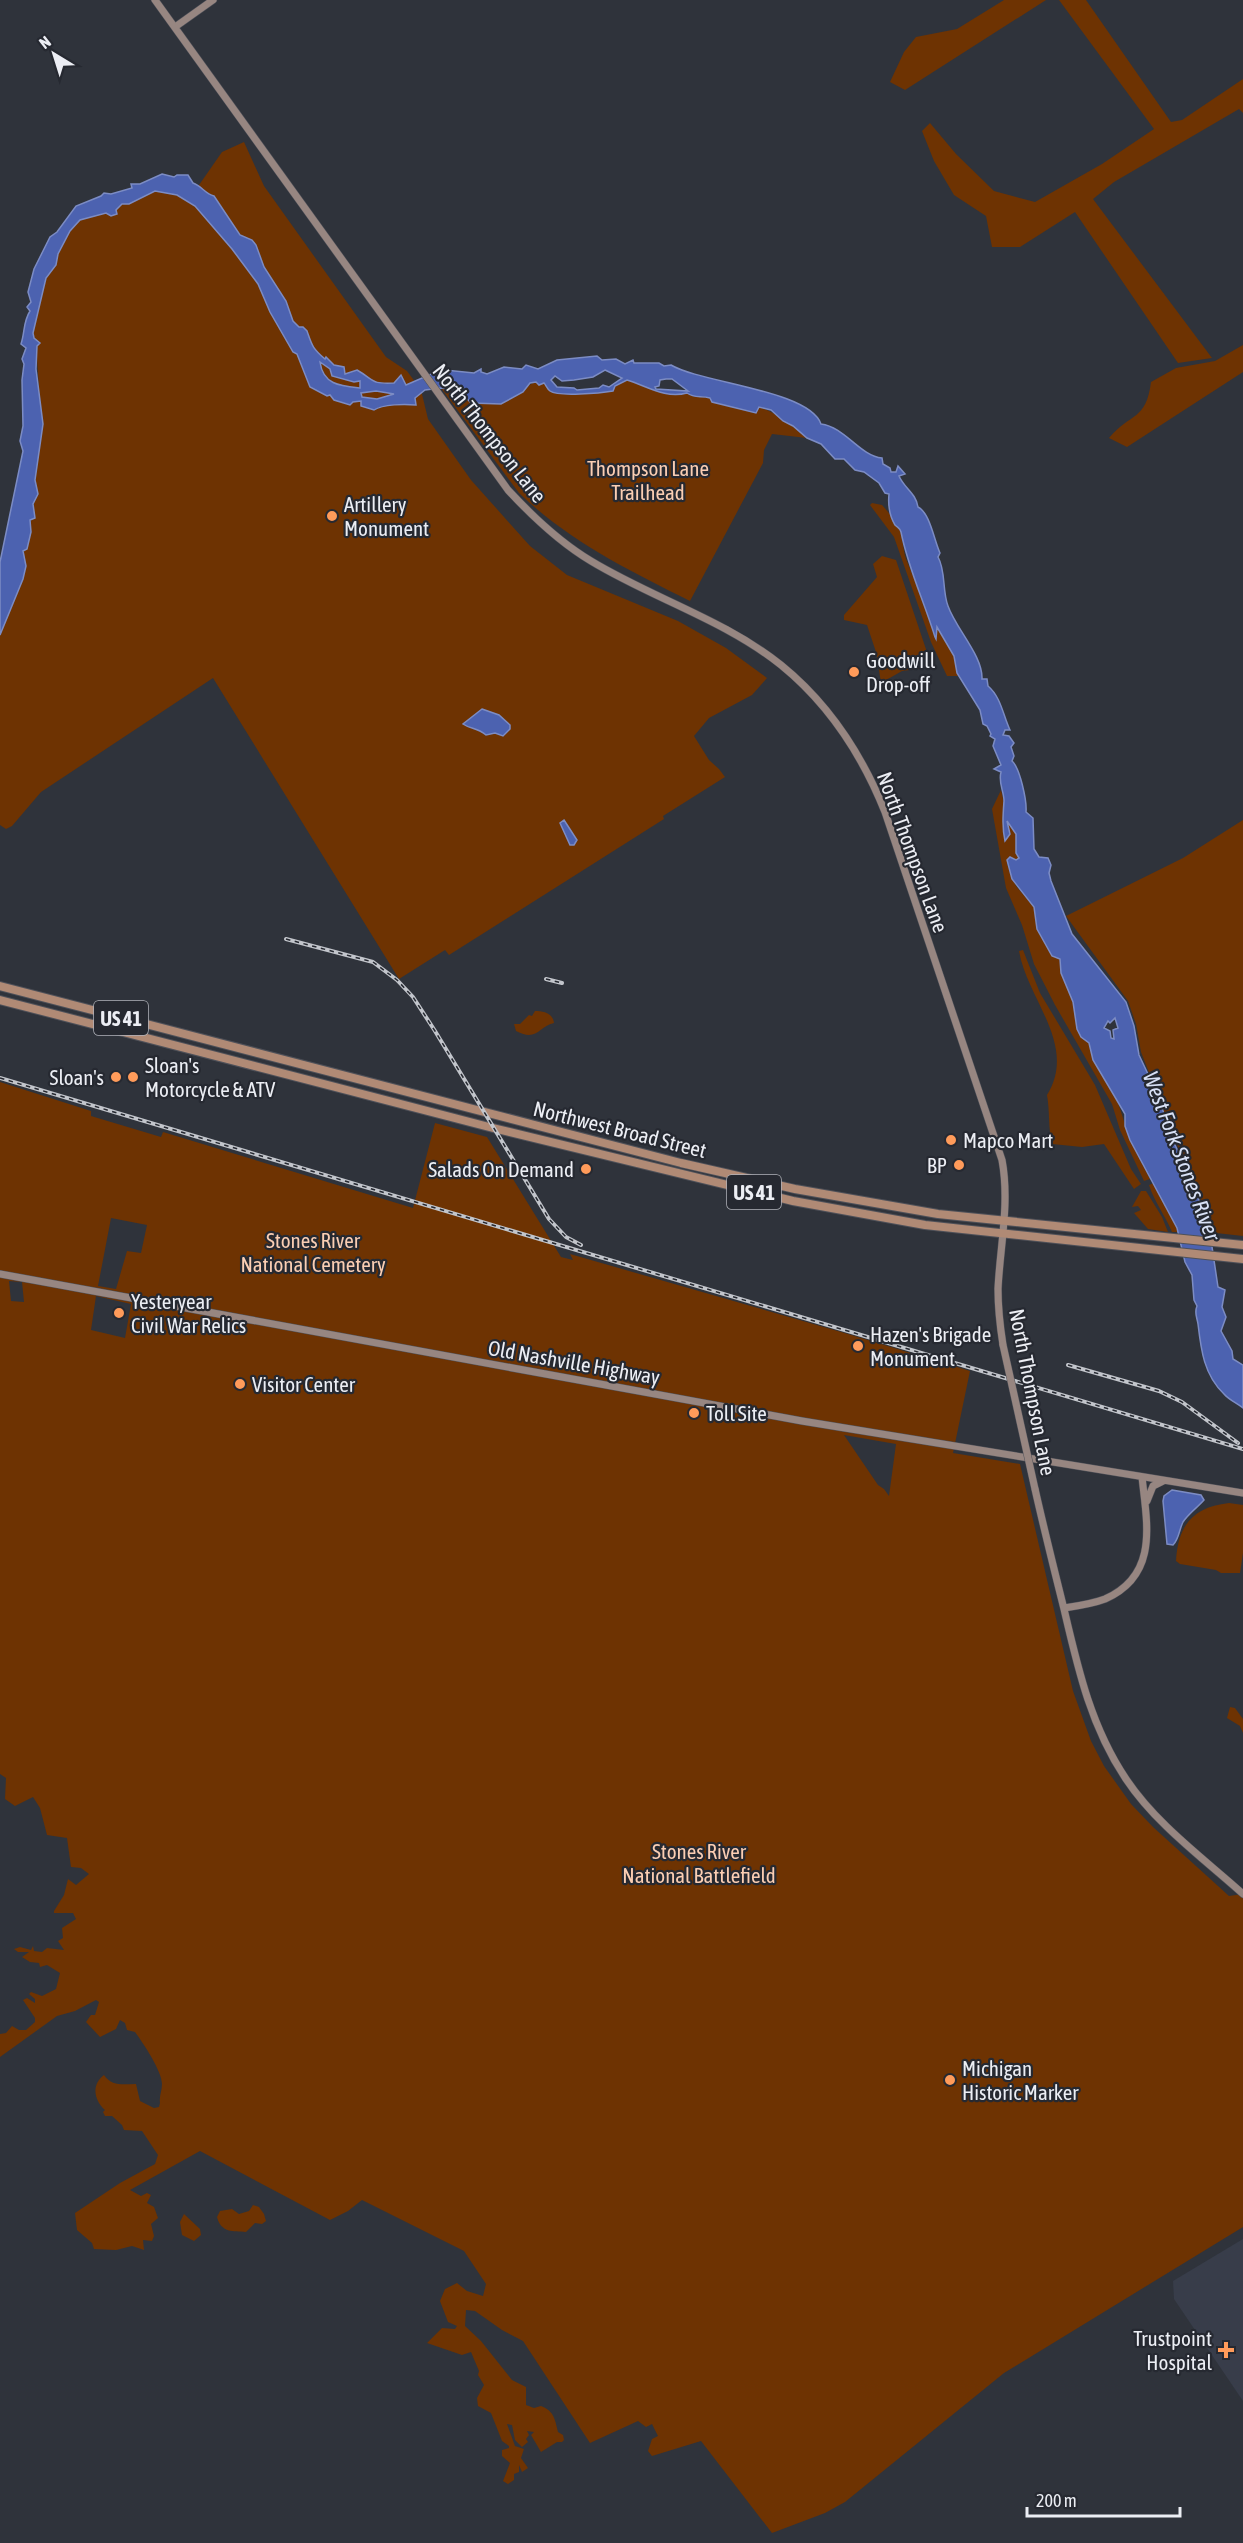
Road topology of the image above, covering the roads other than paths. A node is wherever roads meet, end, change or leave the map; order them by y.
1 (155, 0) edge
2 (213, 0) edge
3 (175, 27) junction
4 (0, 986) edge
5 (42, 997) junction
6 (0, 1000) edge
7 (39, 1010) junction
8 (114, 1016) junction
9 (111, 1029) junction
10 (243, 1050) junction
11 (240, 1062) junction
12 (362, 1081) junction
13 (358, 1093) junction
14 (474, 1110) junction
15 (472, 1122) junction
16 (553, 1130) junction
17 (550, 1142) junction
18 (648, 1155) junction
19 (645, 1166) junction
20 (716, 1171) junction
21 (714, 1183) junction
22 (795, 1189) junction
23 (846, 1198) junction
24 (793, 1201) junction
25 (844, 1210) junction
26 (1004, 1222) junction
27 (1004, 1234) junction
28 (1243, 1245) edge
29 (1243, 1258) edge
30 (0, 1274) edge
31 (1142, 1477) junction
32 (1166, 1481) junction
33 (1243, 1493) edge
34 (1146, 1506) junction
35 (1064, 1608) junction
36 (1243, 1894) edge

1 - 3 main road, North Thompson Lane
2 - 3 main road
3 - 26 main road, North Thompson Lane
4 - 5 main road, Northwest Broad Street / US 41
5 - 7 main road
5 - 8 main road, Northwest Broad Street / US 41
6 - 7 main road, Northwest Broad Street / US 41
7 - 9 main road, Northwest Broad Street / US 41
8 - 9 main road
8 - 10 main road, Northwest Broad Street / US 41
9 - 11 main road, Northwest Broad Street / US 41
10 - 11 main road
10 - 12 main road, Northwest Broad Street / US 41
11 - 13 main road, Northwest Broad Street / US 41
12 - 13 main road
12 - 14 main road, Northwest Broad Street / US 41
13 - 15 main road, Northwest Broad Street / US 41
14 - 15 main road
14 - 16 main road, Northwest Broad Street / US 41
15 - 17 main road, Northwest Broad Street / US 41
16 - 17 main road
16 - 18 main road, Northwest Broad Street / US 41
17 - 19 main road, Northwest Broad Street / US 41
18 - 19 main road
18 - 20 main road, Northwest Broad Street / US 41
19 - 21 main road, Northwest Broad Street / US 41
20 - 21 main road
20 - 22 main road, Northwest Broad Street / US 41
21 - 24 main road, Northwest Broad Street / US 41
22 - 23 main road, Northwest Broad Street / US 41
22 - 24 main road
23 - 25 main road
23 - 26 main road, Northwest Broad Street / US 41
24 - 25 main road, Northwest Broad Street / US 41
25 - 27 main road, Northwest Broad Street / US 41
26 - 27 main road, North Thompson Lane
26 - 28 main road, Northwest Broad Street / US 41
27 - 29 main road, Northwest Broad Street / US 41
27 - 35 main road, North Thompson Lane, bridge
30 - 31 main road, Old Nashville Highway
31 - 32 main road, Old Nashville Highway
31 - 34 main road
32 - 33 main road, Old Nashville Highway
32 - 34 main road
34 - 35 main road
35 - 36 main road, North Thompson Lane

